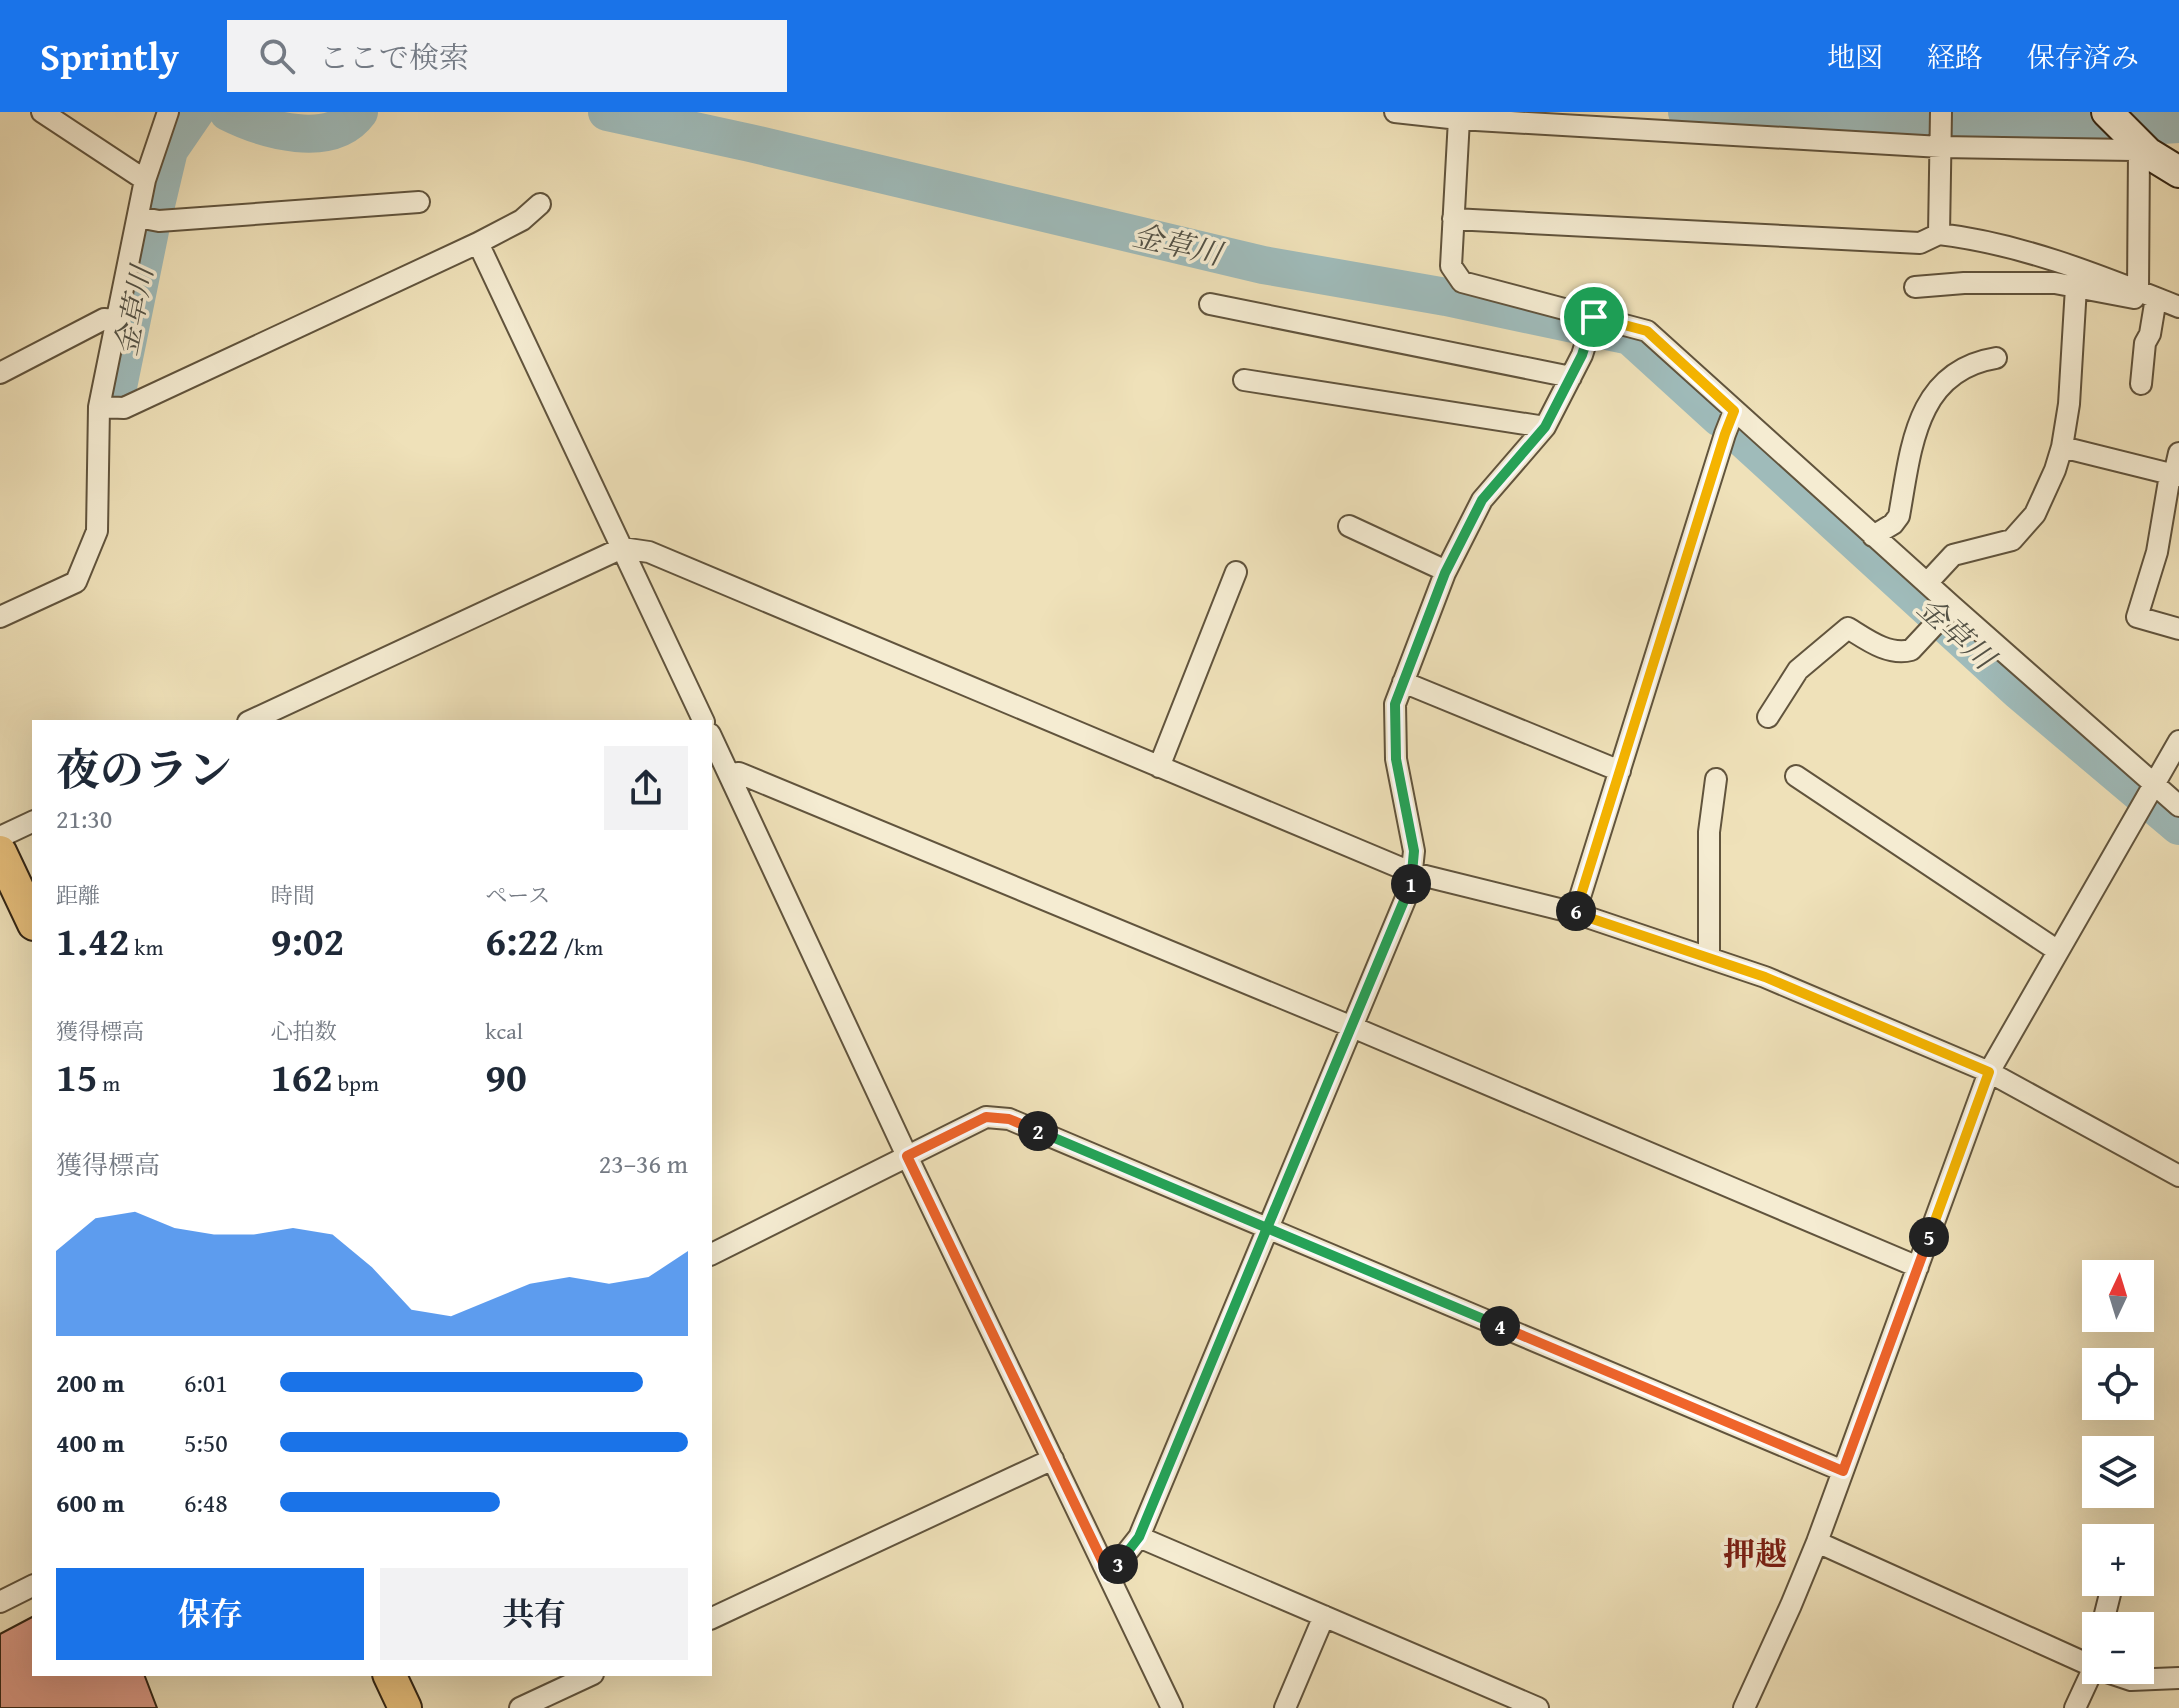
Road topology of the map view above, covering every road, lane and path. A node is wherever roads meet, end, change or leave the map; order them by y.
1 (42, 112) edge
2 (1395, 112) edge
3 (1941, 112) edge
4 (2107, 112) edge
5 (163, 114) edge
6 (1459, 119) junction
7 (2139, 146) junction
8 (1941, 147) junction
9 (2179, 172) edge
10 (145, 180) junction
11 (419, 202) dead end
12 (540, 204) dead end
13 (138, 217) junction
14 (1453, 219) junction
15 (1939, 234) junction
16 (478, 243) junction
17 (1915, 287) dead end
18 (2076, 287) junction
19 (2147, 294) junction
20 (1210, 304) dead end
21 (2179, 307) edge
22 (117, 320) junction
23 (1590, 326) junction
24 (1996, 358) dead end
25 (0, 373) edge
26 (1571, 377) junction
27 (1244, 380) dead end
28 (2141, 384) dead end
29 (99, 407) junction
30 (1734, 411) junction
31 (1545, 427) junction
32 (2062, 447) junction
33 (2179, 453) edge
34 (2174, 475) edge
35 (1349, 526) dead end
36 (1873, 536) junction
37 (622, 548) junction
38 (1446, 571) junction
39 (1236, 572) dead end
40 (1927, 583) junction
41 (1944, 614) junction
42 (0, 617) edge
43 (2179, 629) edge
44 (1403, 682) junction
45 (1768, 717) dead end
46 (252, 720) edge
47 (703, 720) edge
48 (712, 738) edge
49 (2179, 741) edge
50 (1159, 767) junction
51 (1620, 771) junction
52 (729, 774) junction
53 (1796, 776) dead end
54 (1716, 779) dead end
55 (2152, 786) junction
56 (2179, 806) edge
57 (32, 822) edge
58 (0, 837) edge
59 (0, 852) edge
60 (1413, 873) junction
61 (1575, 913) junction
62 (32, 920) edge
63 (2058, 951) junction
64 (1709, 958) junction
65 (1350, 1026) junction
66 (1989, 1072) junction
67 (907, 1156) junction
68 (2179, 1176) edge
69 (1267, 1228) junction
70 (712, 1254) edge
71 (1918, 1267) junction
72 (1053, 1459) junction
73 (1843, 1471) junction
74 (1139, 1537) junction
75 (1817, 1542) junction
76 (1109, 1575) junction
77 (32, 1586) edge
78 (0, 1602) edge
79 (1324, 1616) junction
80 (712, 1618) edge
81 (2082, 1659) edge
82 (390, 1676) edge
83 (589, 1676) edge
84 (2179, 1678) edge
85 (2154, 1679) edge
86 (2087, 1684) edge
87 (405, 1708) edge
88 (520, 1708) edge
89 (1172, 1708) edge
90 (1285, 1708) edge
91 (1538, 1708) edge
92 (1744, 1708) edge
93 (2075, 1708) edge

1 - 10 street
2 - 6 street
3 - 8 street
4 - 7 main road
5 - 10 street
6 - 8 street
6 - 14 street
7 - 8 street
7 - 9 main road
7 - 19 street
8 - 15 street
10 - 13 street
11 - 13 street
12 - 16 street
13 - 22 street
14 - 15 street
14 - 23 street
15 - 19 street
16 - 29 street
16 - 37 street
17 - 18 street
18 - 19 street
18 - 32 street
19 - 21 street
19 - 28 street
20 - 26 street
22 - 25 street
22 - 29 street
23 - 26 street
23 - 30 street
24 - 36 street
26 - 31 street
27 - 31 street
29 - 42 street
30 - 36 street
30 - 51 street
31 - 38 street
32 - 34 street
32 - 40 street
33 - 34 street
34 - 43 street
35 - 38 street
36 - 40 street
37 - 46 street
37 - 47 street
37 - 50 street
38 - 44 street
39 - 50 street
40 - 41 street
41 - 45 street
41 - 55 street
44 - 51 street
44 - 60 street
48 - 52 street
49 - 55 street
50 - 60 street
51 - 61 street
52 - 65 street
52 - 67 street
53 - 63 street
54 - 64 street
55 - 56 street
55 - 63 street
57 - 58 street
59 - 62 main road
60 - 61 street
60 - 65 street
61 - 64 street
63 - 66 street
64 - 66 street
65 - 69 street
65 - 71 street
66 - 68 street
66 - 71 street
67 - 69 street
67 - 70 street
67 - 72 street
69 - 73 street
69 - 74 street
71 - 73 street
72 - 76 street
72 - 80 street
73 - 75 street
74 - 76 street
74 - 79 street
75 - 81 street
75 - 92 street
76 - 89 street
77 - 78 street
79 - 90 street
79 - 91 street
82 - 87 main road
83 - 88 street
84 - 85 street
86 - 93 street

